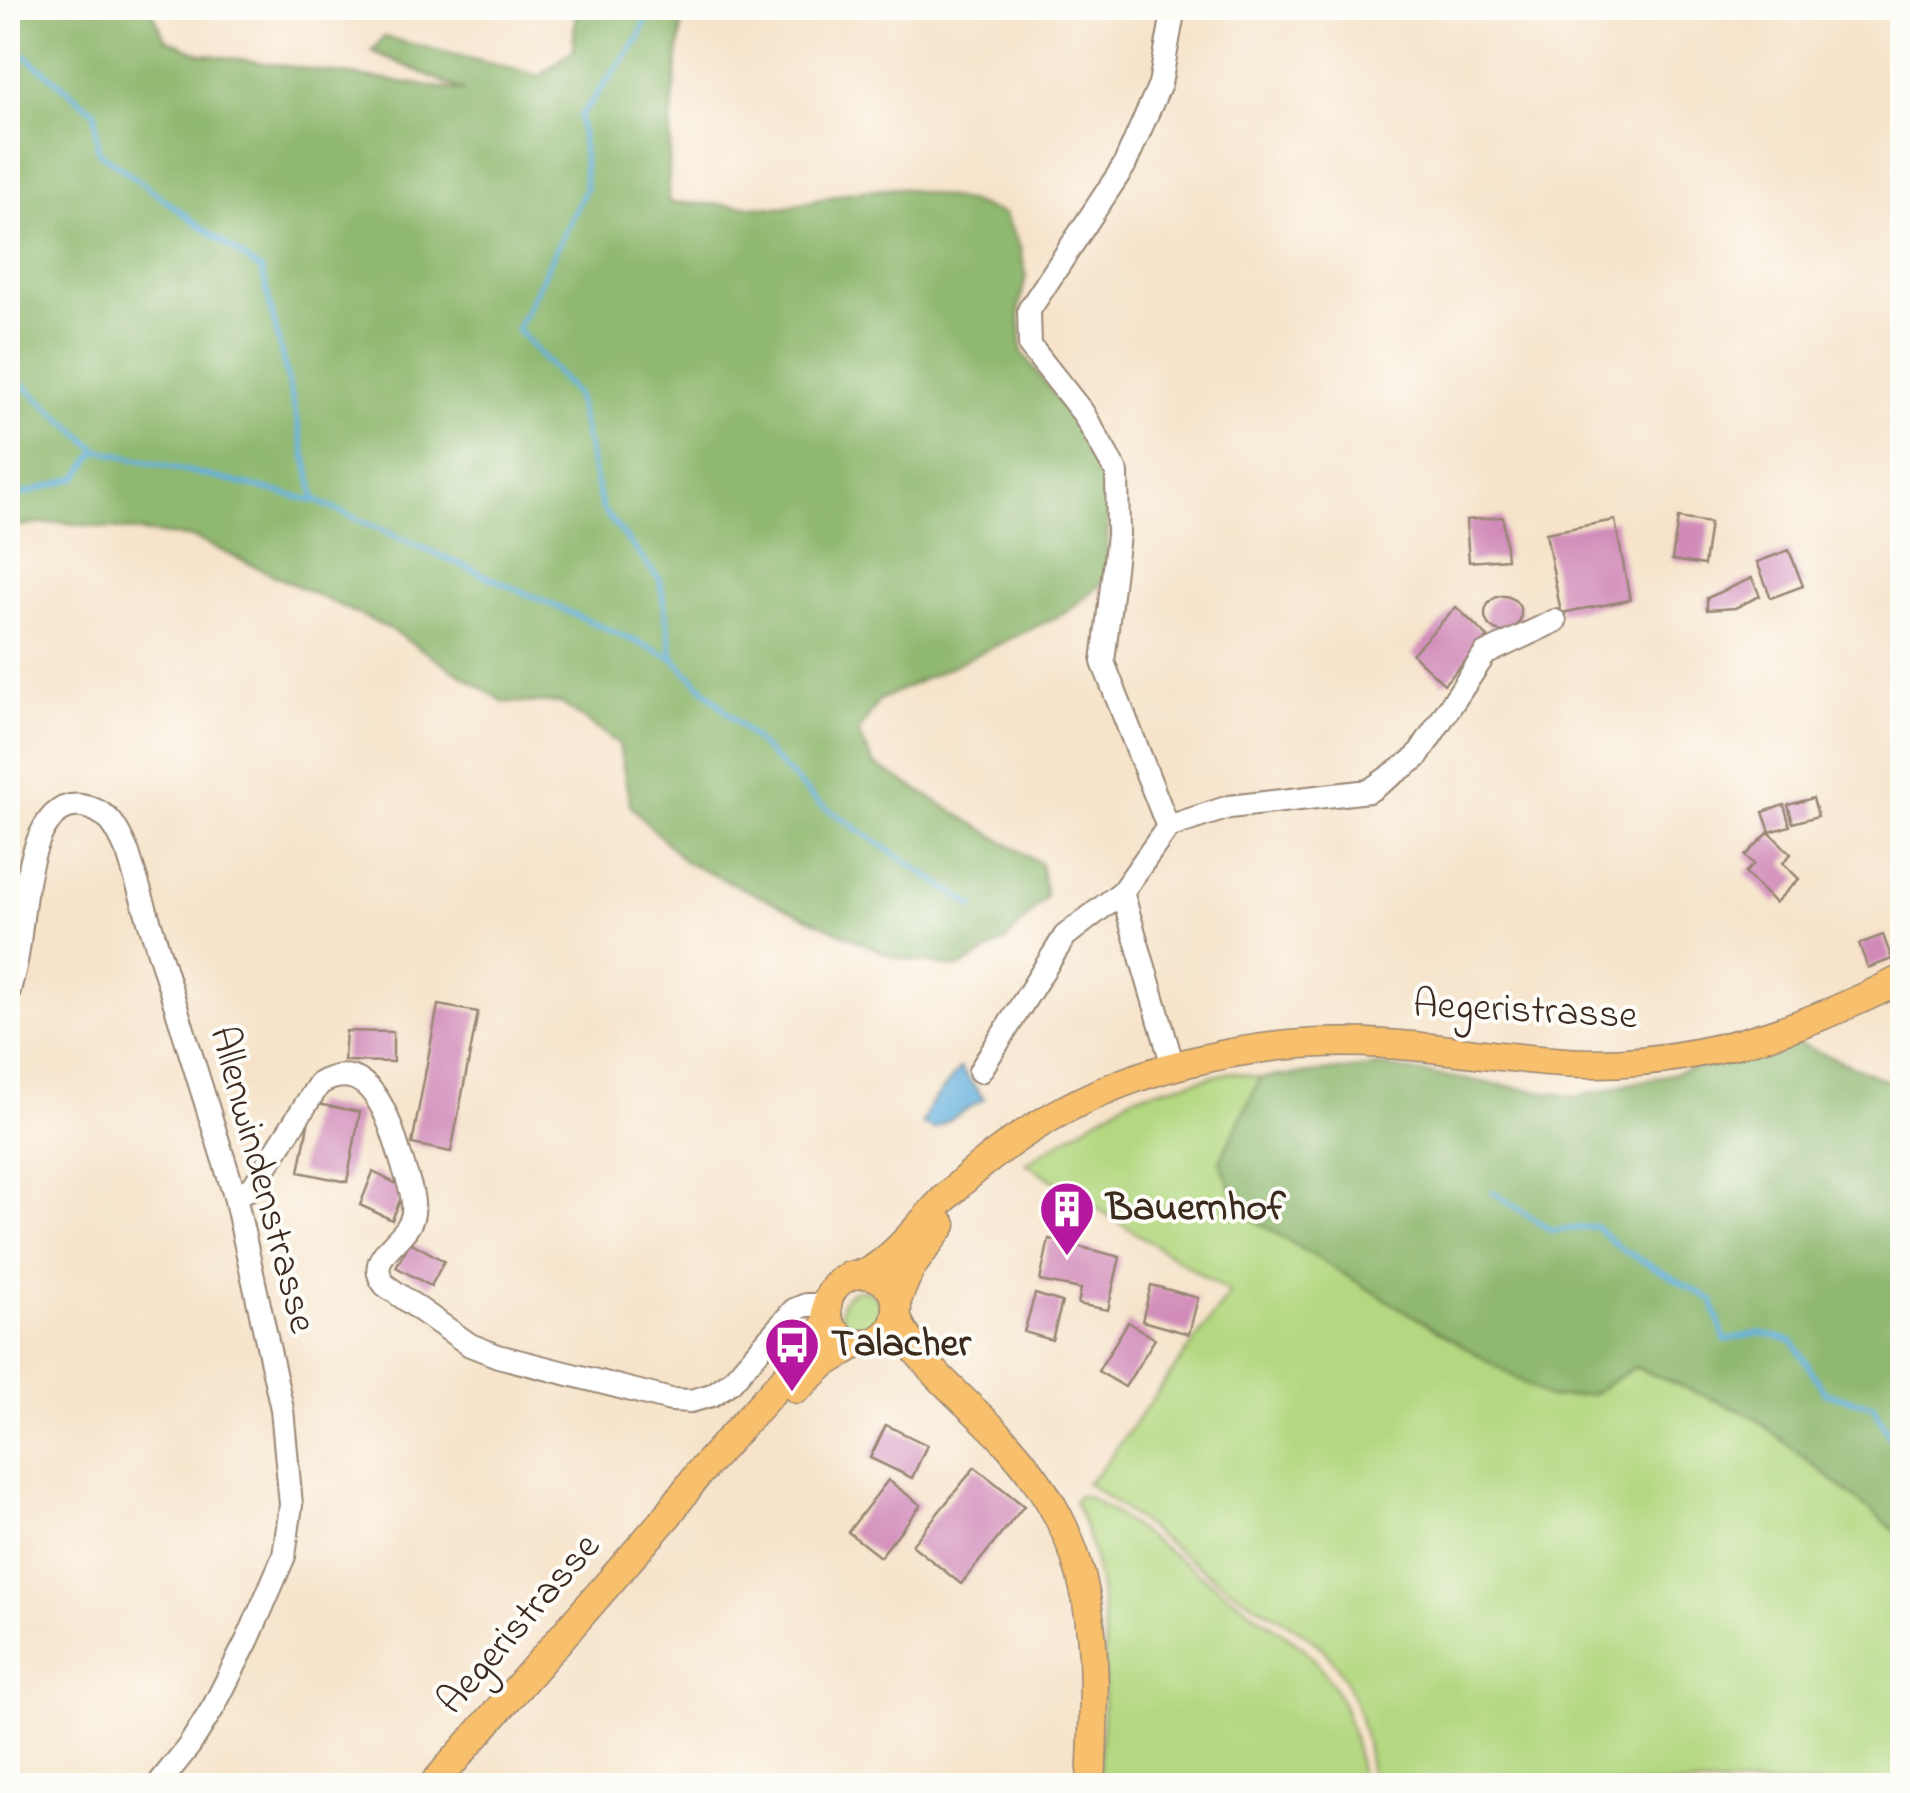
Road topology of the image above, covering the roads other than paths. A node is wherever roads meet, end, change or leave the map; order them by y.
1 (1174, 8) edge
2 (1555, 622) dead end
3 (1168, 827) junction
4 (1122, 892) junction
5 (1902, 979) edge
6 (8, 994) edge
7 (1173, 1066) junction
8 (980, 1071) dead end
9 (1134, 1079) junction
10 (235, 1196) junction
11 (865, 1274) junction
12 (896, 1310) junction
13 (827, 1312) junction
14 (864, 1344) junction
15 (960, 1396) junction
16 (668, 1516) junction
17 (157, 1786) edge
18 (432, 1786) edge
19 (1091, 1786) edge

1 - 3 street
2 - 3 street
3 - 4 street
4 - 7 street
4 - 8 street
5 - 7 main road, Aegeristrasse
6 - 10 street, Allenwindenstrasse
7 - 9 main road, Aegeristrasse
9 - 11 main road, Aegeristrasse
9 - 12 main road, Aegeristrasse
10 - 13 street
10 - 17 street, Allenwindenstrasse
11 - 12 main road
11 - 13 main road, Aegeristrasse
12 - 14 main road, Aegeristrasse
12 - 15 main road
13 - 14 main road
13 - 16 main road, Aegeristrasse
14 - 15 main road
14 - 16 main road, Aegeristrasse
15 - 19 main road
16 - 18 main road, Aegeristrasse

